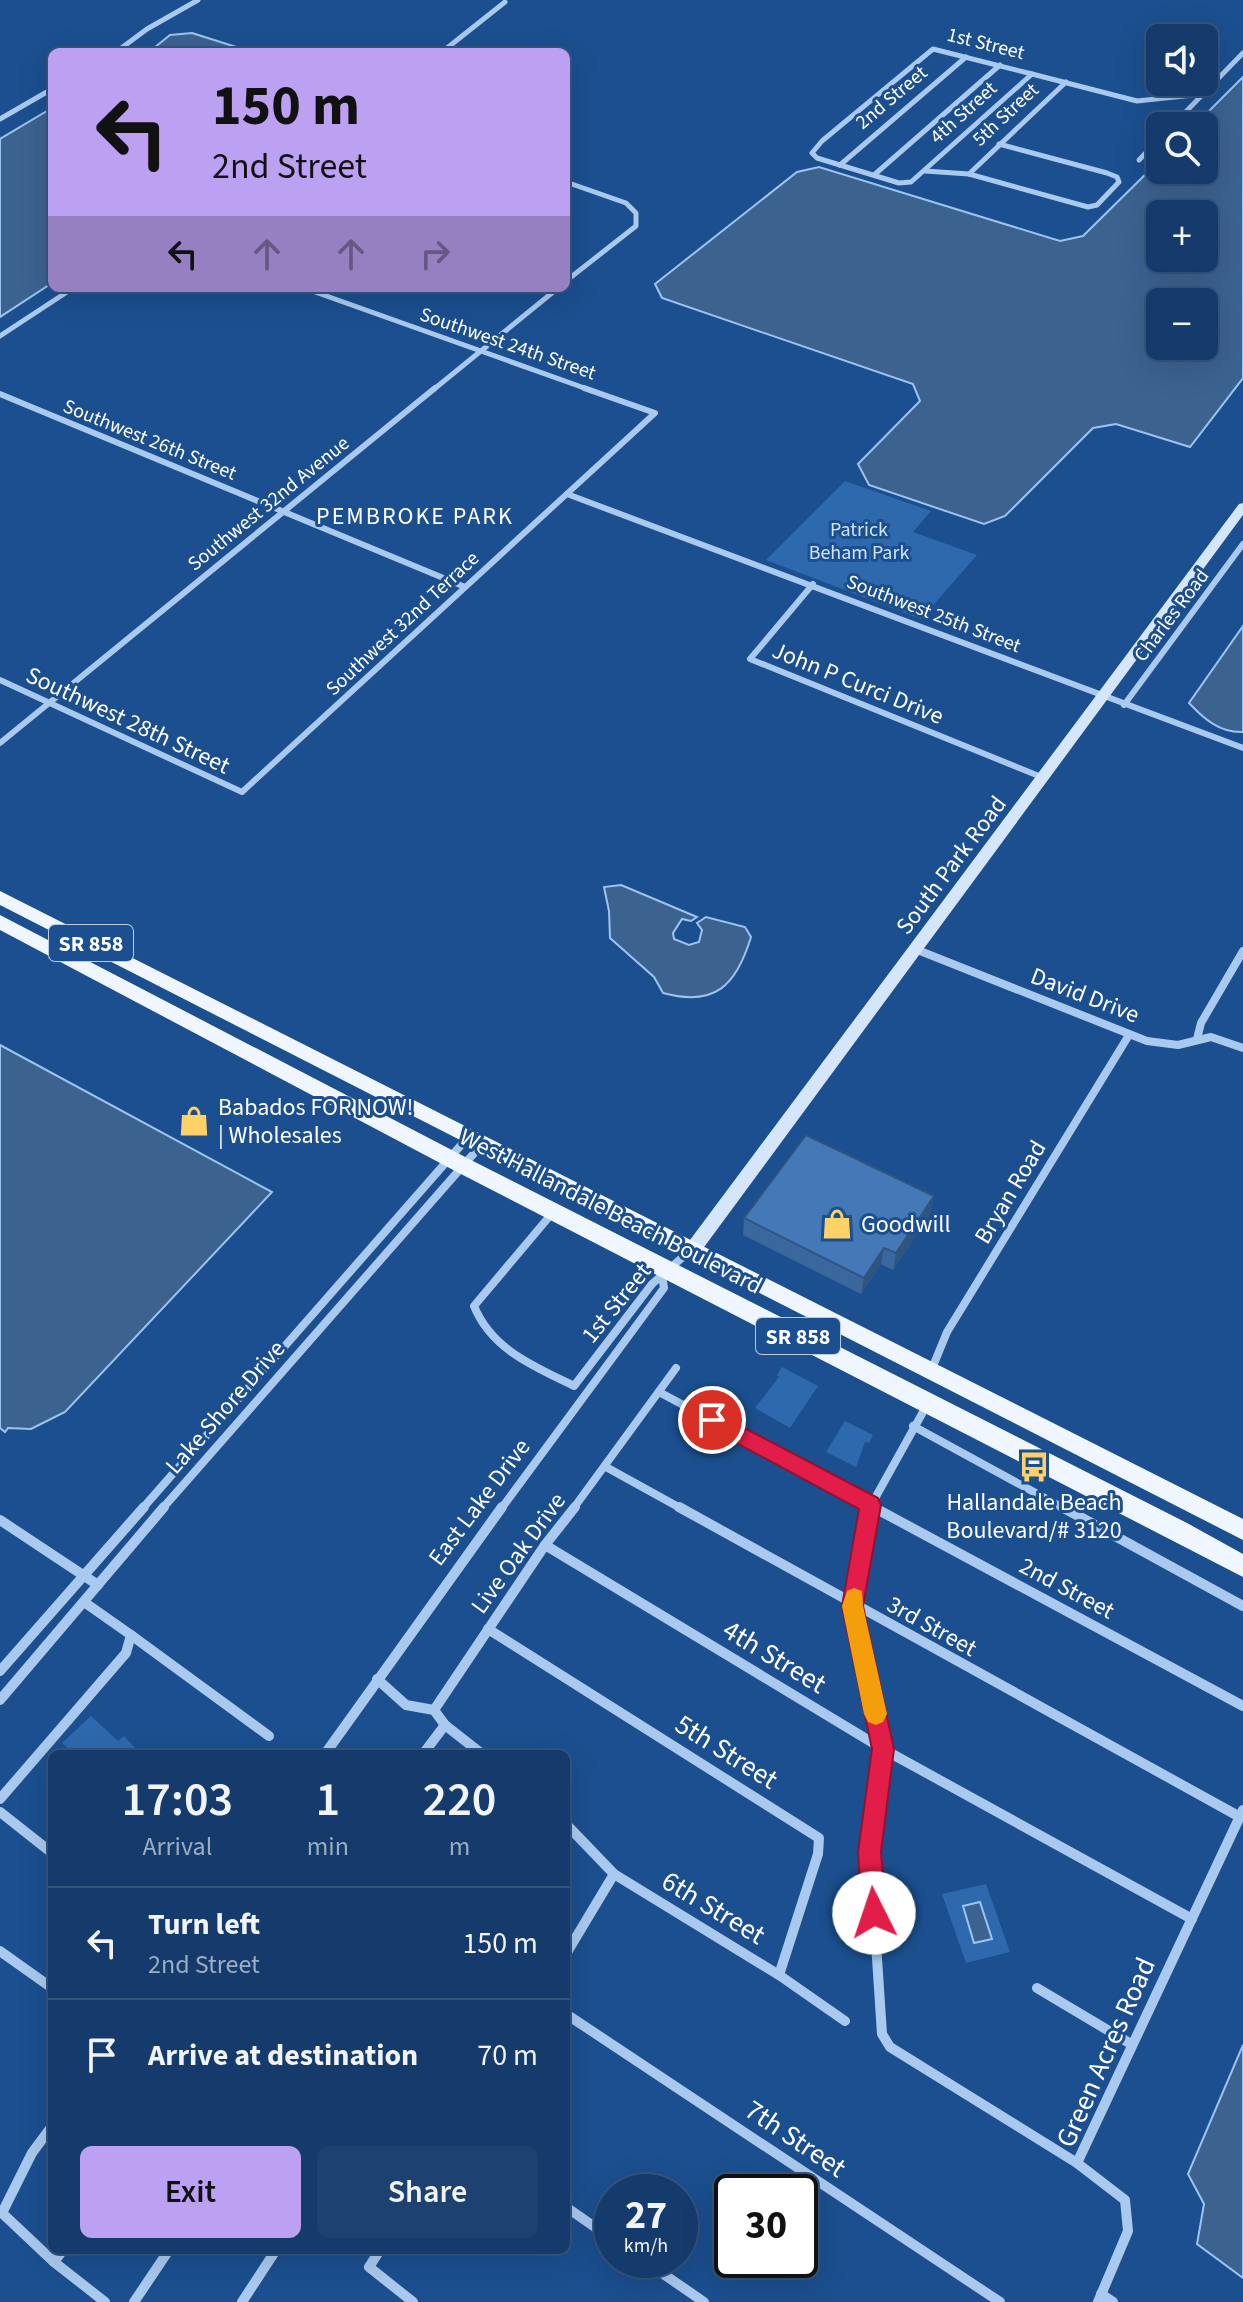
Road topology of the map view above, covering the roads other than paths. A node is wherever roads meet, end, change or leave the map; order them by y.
1 (198, 0) edge
2 (502, 1) edge
3 (121, 48) edge
4 (447, 48) edge
5 (1243, 53) edge
6 (966, 57) junction
7 (1000, 65) junction
8 (1033, 73) junction
9 (1218, 79) edge
10 (1066, 82) junction
11 (48, 91) edge
12 (1184, 96) edge
13 (1201, 96) edge
14 (1186, 112) edge
15 (0, 119) edge
16 (999, 144) junction
17 (1146, 153) edge
18 (1139, 160) dead end
19 (840, 165) junction
20 (925, 171) junction
21 (969, 174) junction
22 (874, 175) junction
23 (916, 179) joint
24 (570, 183) edge
25 (570, 278) edge
26 (67, 292) edge
27 (316, 292) edge
28 (553, 292) edge
29 (0, 336) edge
30 (481, 349) junction
31 (0, 394) edge
32 (655, 413) joint
33 (567, 494) junction
34 (1243, 507) edge
35 (284, 510) junction
36 (1243, 544) edge
37 (813, 584) junction
38 (465, 587) junction
39 (0, 680) edge
40 (1102, 696) junction
41 (49, 703) junction
42 (1124, 705) junction
43 (0, 743) edge
44 (1243, 748) edge
45 (1044, 778) junction
46 (242, 792) joint
47 (0, 897) edge
48 (0, 922) edge
49 (915, 949) junction
50 (1243, 951) edge
51 (71, 959) junction
52 (1239, 967) edge
53 (219, 1009) junction
54 (206, 1030) junction
55 (1129, 1035) junction
56 (1197, 1039) junction
57 (1243, 1048) edge
58 (366, 1084) junction
59 (476, 1140) junction
60 (457, 1162) junction
61 (554, 1210) junction
62 (378, 1239) junction
63 (392, 1247) junction
64 (693, 1249) junction
65 (665, 1273) junction
66 (676, 1368) dead end
67 (931, 1372) junction
68 (659, 1392) junction
69 (929, 1402) junction
70 (1014, 1413) junction
71 (913, 1426) junction
72 (606, 1467) junction
73 (870, 1505) junction
74 (0, 1520) edge
75 (1243, 1530) edge
76 (545, 1545) junction
77 (1243, 1566) edge
78 (83, 1574) junction
79 (98, 1585) junction
80 (84, 1602) junction
81 (853, 1606) junction
82 (1243, 1606) edge
83 (488, 1629) junction
84 (131, 1635) junction
85 (0, 1671) edge
86 (377, 1679) junction
87 (2, 1695) edge
88 (1243, 1706) edge
89 (434, 1710) junction
90 (445, 1725) junction
91 (269, 1736) dead end
92 (883, 1749) junction
93 (328, 1750) edge
94 (426, 1750) edge
95 (477, 1750) edge
96 (0, 1799) edge
97 (0, 1812) edge
98 (1241, 1814) edge
99 (570, 1828) edge
100 (48, 1850) edge
101 (614, 1874) junction
102 (1192, 1919) junction
103 (570, 1947) edge
104 (0, 1951) edge
105 (779, 1975) junction
106 (48, 1985) edge
107 (1037, 1988) dead end
108 (570, 2017) edge
109 (845, 2021) dead end
110 (1131, 2044) junction
111 (48, 2131) edge
112 (1077, 2163) junction
113 (570, 2210) edge
114 (2, 2213) edge
115 (594, 2226) edge
116 (60, 2254) edge
117 (166, 2254) edge
118 (273, 2254) edge
119 (377, 2254) edge
120 (54, 2262) junction
121 (669, 2278) edge
122 (1100, 2298) edge
123 (105, 2302) edge
124 (134, 2302) edge
125 (242, 2302) edge
126 (413, 2302) edge
127 (704, 2302) edge
128 (1000, 2302) edge
129 (1113, 2302) edge

1 - 3 street
2 - 4 street
5 - 9 street
6 - 7 street, 1st Street
6 - 19 street, 2nd Street
6 - 19 street, 1st Street
7 - 8 street, 1st Street
7 - 22 street
8 - 10 street, 1st Street
8 - 20 street, 4th Street
10 - 12 street, 1st Street
10 - 16 street, 5th Street
11 - 15 street
13 - 14 street
16 - 21 street, 5th Street
16 - 21 street
17 - 18 street
19 - 22 street, 1st Street
20 - 21 street
20 - 23 street, 4th Street
22 - 23 street, 1st Street
24 - 25 street
26 - 29 street
27 - 30 street, Southwest 24th Street
28 - 30 street, Southwest 32nd Avenue
30 - 32 street, Southwest 24th Street
30 - 35 street, Southwest 32nd Avenue
31 - 35 street, Southwest 26th Street
32 - 33 street, Southwest 32nd Terrace
33 - 37 street, Southwest 25th Street
33 - 38 street, Southwest 32nd Terrace
34 - 40 street, South Park Road
35 - 38 street, Southwest 26th Street
35 - 41 street, Southwest 32nd Avenue
36 - 42 street, Charles Road
37 - 40 street, Southwest 25th Street
37 - 45 street, John P Curci Drive
38 - 46 street, Southwest 32nd Terrace
39 - 41 street, Southwest 28th Street
40 - 42 street, Southwest 25th Street
40 - 45 street, South Park Road
41 - 43 street, Southwest 32nd Avenue
41 - 46 street, Southwest 28th Street
42 - 44 street, Southwest 25th Street
45 - 49 street, South Park Road
47 - 53 main road, West Hallandale Beach Boulevard / SR 858
48 - 51 main road, West Hallandale Beach Boulevard / SR 858
49 - 55 street, David Drive
49 - 64 street, South Park Road
50 - 52 street
51 - 53 main road
51 - 54 main road, West Hallandale Beach Boulevard / SR 858
52 - 56 street
53 - 58 main road, West Hallandale Beach Boulevard / SR 858
54 - 58 main road
54 - 60 main road, West Hallandale Beach Boulevard / SR 858
55 - 56 street, David Drive
55 - 67 street, Bryan Road
56 - 57 street, David Drive
58 - 59 main road, West Hallandale Beach Boulevard / SR 858
59 - 60 street, Lake Shore Drive
59 - 60 street, Lake Shore Drive
59 - 64 main road, West Hallandale Beach Boulevard / SR 858
60 - 61 main road, West Hallandale Beach Boulevard / SR 858
60 - 62 street, Lake Shore Drive
60 - 63 street, Lake Shore Drive
61 - 65 main road, West Hallandale Beach Boulevard / SR 858
61 - 65 street, 1st Street
62 - 63 street
62 - 78 street, Lake Shore Drive
63 - 79 street, Lake Shore Drive
64 - 65 street, 1st Street
64 - 67 main road, West Hallandale Beach Boulevard / SR 858
65 - 69 main road, West Hallandale Beach Boulevard / SR 858
65 - 86 street, East Lake Drive
66 - 68 street, Live Oak Drive
67 - 70 main road, West Hallandale Beach Boulevard / SR 858
68 - 72 street, Live Oak Drive
68 - 73 street, 2nd Street
69 - 70 main road
69 - 71 street
69 - 77 main road, West Hallandale Beach Boulevard / SR 858
70 - 75 main road, West Hallandale Beach Boulevard / SR 858
71 - 73 street
71 - 82 street
72 - 76 street, Live Oak Drive
72 - 81 street, 3rd Street
73 - 81 street
73 - 88 street, 2nd Street
74 - 78 street
76 - 83 street, Live Oak Drive
76 - 92 street, 4th Street
78 - 79 street
78 - 85 street, Lake Shore Drive
79 - 80 street, Lake Shore Drive
80 - 84 street
80 - 87 street, Lake Shore Drive
81 - 92 street
81 - 98 street, 3rd Street
83 - 89 street, Live Oak Drive
83 - 105 street, 5th Street
84 - 91 street
84 - 96 street
86 - 89 street
86 - 93 street, East Lake Drive
89 - 90 street
90 - 94 street
90 - 95 street
92 - 102 street, 4th Street
92 - 112 street
97 - 100 street
98 - 102 street, Green Acres Road
99 - 101 street, 6th Street
101 - 103 street
101 - 105 street, 6th Street
102 - 110 street, Green Acres Road
104 - 106 street
105 - 109 street, 6th Street
107 - 110 street
108 - 128 street, 7th Street
110 - 112 street, Green Acres Road
111 - 114 street
112 - 122 street, Green Acres Road
113 - 115 street
114 - 120 street
116 - 120 street
117 - 124 street
118 - 125 street
119 - 126 street
120 - 123 street
121 - 127 street
122 - 129 street

